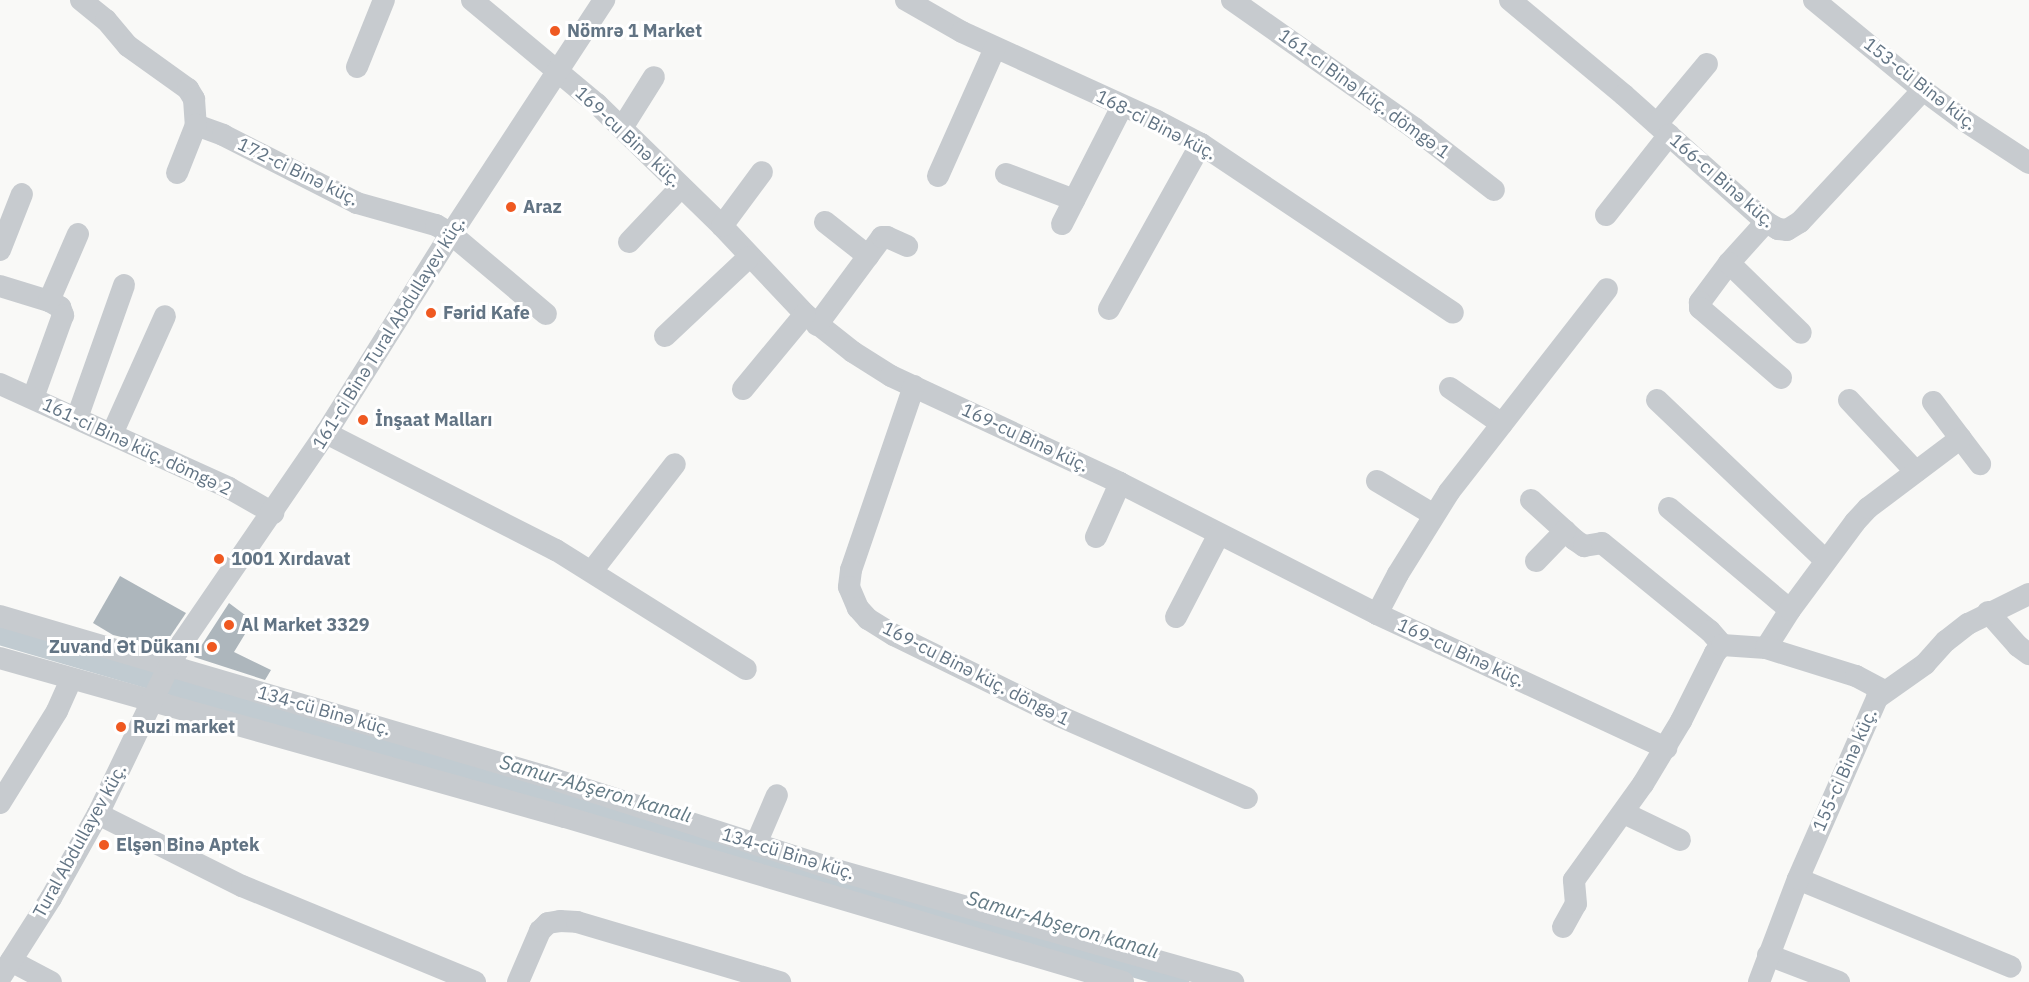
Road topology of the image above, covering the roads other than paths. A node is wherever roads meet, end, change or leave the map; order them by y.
1 (81, 0) edge
2 (384, 0) edge
3 (472, 0) edge
4 (604, 0) edge
5 (906, 0) edge
6 (1232, 0) edge
7 (1510, 0) edge
8 (1814, 0) edge
9 (995, 48) junction
10 (1707, 64) dead end
11 (357, 67) dead end
12 (556, 71) junction
13 (654, 77) dead end
14 (1923, 90) junction
15 (1122, 106) junction
16 (196, 125) junction
17 (622, 128) junction
18 (1663, 129) junction
19 (1201, 144) junction
20 (2029, 163) edge
21 (762, 172) dead end
22 (177, 173) dead end
23 (1006, 174) dead end
24 (938, 176) dead end
25 (681, 187) junction
26 (1494, 190) dead end
27 (22, 194) dead end
28 (1074, 201) junction
29 (1606, 215) dead end
30 (825, 222) dead end
31 (1766, 222) junction
32 (1062, 224) dead end
33 (722, 226) junction
34 (78, 234) dead end
35 (451, 234) junction
36 (629, 242) dead end
37 (907, 246) dead end
38 (0, 250) edge
39 (868, 256) junction
40 (749, 257) junction
41 (1729, 263) junction
42 (124, 285) dead end
43 (0, 286) edge
44 (1607, 289) dead end
45 (49, 301) junction
46 (1109, 309) dead end
47 (1453, 313) dead end
48 (546, 314) dead end
49 (165, 316) dead end
50 (811, 319) junction
51 (1801, 333) dead end
52 (665, 336) dead end
53 (1781, 378) dead end
54 (0, 384) edge
55 (914, 386) junction
56 (1450, 388) dead end
57 (743, 389) dead end
58 (33, 398) junction
59 (1657, 400) dead end
60 (1849, 400) dead end
61 (1933, 402) dead end
62 (77, 418) junction
63 (1502, 424) junction
64 (326, 433) junction
65 (112, 434) junction
66 (1961, 438) junction
67 (675, 464) dead end
68 (1980, 464) dead end
69 (1916, 472) junction
70 (1377, 481) dead end
71 (1120, 483) junction
72 (1531, 500) dead end
73 (1669, 508) dead end
74 (273, 513) junction
75 (1434, 514) junction
76 (1564, 531) junction
77 (1219, 534) junction
78 (1096, 537) dead end
79 (1536, 561) dead end
80 (1825, 561) junction
81 (592, 571) junction
82 (2029, 594) edge
83 (1790, 610) junction
84 (1988, 612) junction
85 (1377, 614) junction
86 (0, 616) edge
87 (1176, 617) dead end
88 (1722, 645) junction
89 (1766, 648) junction
90 (2029, 654) edge
91 (0, 658) edge
92 (170, 664) junction
93 (746, 669) dead end
94 (71, 680) junction
95 (1884, 691) junction
96 (153, 700) junction
97 (1666, 748) junction
98 (777, 795) dead end
99 (1247, 798) dead end
100 (0, 803) edge
101 (1624, 813) junction
102 (98, 814) junction
103 (1680, 840) dead end
104 (756, 844) junction
105 (1798, 879) junction
106 (1563, 927) dead end
107 (1768, 955) junction
108 (2011, 967) dead end
109 (6, 969) edge
110 (436, 975) edge
111 (51, 982) edge
112 (475, 982) edge
113 (518, 982) edge
114 (780, 982) edge
115 (1123, 982) edge
116 (1233, 982) edge
117 (1759, 982) edge
118 (1839, 982) edge

1 - 16 street
2 - 11 street
3 - 12 street, 169-cu Binə küç.
4 - 12 street, 161-ci Binə Tural Abdullayev küç.
5 - 9 street, 168-ci Binə küç.
6 - 26 street, 161-ci Binə küç. dömgə 1
7 - 18 street, 166-cı Binə küç.
8 - 14 street, 153-cü Binə küç.
9 - 15 street, 168-ci Binə küç.
9 - 24 street
10 - 18 street
12 - 17 street, 169-cu Binə küç.
12 - 35 street, 161-ci Binə Tural Abdullayev küç.
13 - 17 street
14 - 20 street, 153-cü Binə küç.
14 - 31 street, 166-cı Binə küç.
15 - 19 street, 168-ci Binə küç.
15 - 28 street
16 - 22 street
16 - 35 street, 172-ci Binə küç.
17 - 25 street, 169-cu Binə küç.
18 - 29 street
18 - 31 street, 166-cı Binə küç.
19 - 46 street
19 - 47 street, 168-ci Binə küç.
21 - 33 street
23 - 28 street
25 - 33 street, 169-cu Binə küç.
25 - 36 street
27 - 38 street
28 - 32 street
30 - 39 street
31 - 41 street
33 - 40 street, 169-cu Binə küç.
34 - 45 street
35 - 48 street, 172-ci Binə küç.
35 - 64 street, 161-ci Binə Tural Abdullayev küç.
37 - 39 street
39 - 50 street
40 - 50 street, 169-cu Binə küç.
40 - 52 street
41 - 51 street
41 - 53 street
42 - 62 street
43 - 45 street
44 - 63 street
45 - 58 street
49 - 65 street
50 - 55 street, 169-cu Binə küç.
50 - 57 street
54 - 58 street, 161-ci Binə küç. dömgə 2
55 - 71 street, 169-cu Binə küç.
55 - 99 street, 169-cu Binə küç. döngə 1
56 - 63 street
58 - 62 street, 161-ci Binə küç. dömgə 2
59 - 80 street
60 - 69 street
61 - 66 street
62 - 65 street, 161-ci Binə küç. dömgə 2
63 - 75 street
64 - 74 street, 161-ci Binə Tural Abdullayev küç.
64 - 81 street
65 - 74 street, 161-ci Binə küç. dömgə 2
66 - 68 street
66 - 69 street
67 - 81 street
69 - 80 street
70 - 75 street
71 - 77 street, 169-cu Binə küç.
71 - 78 street
72 - 76 street
73 - 83 street
74 - 92 street, 161-ci Binə Tural Abdullayev küç.
75 - 85 street
76 - 79 street
76 - 88 street
77 - 85 street, 169-cu Binə küç.
77 - 87 street
80 - 83 street
81 - 93 street
82 - 84 street, 155-ci Binə küç.
83 - 89 street
84 - 90 street
84 - 95 street, 155-ci Binə küç.
85 - 97 street, 169-cu Binə küç.
86 - 92 street, 134-cü Binə küç.
88 - 89 street
88 - 97 street
89 - 95 street
91 - 94 street
92 - 96 street, Tural Abdullayev küç.
92 - 104 street, 134-cü Binə küç.
94 - 96 street
94 - 100 street
95 - 105 street, 155-ci Binə küç.
96 - 102 street, Tural Abdullayev küç.
96 - 115 street
97 - 101 street
98 - 104 street
101 - 103 street
101 - 106 street
102 - 109 street, Tural Abdullayev küç.
102 - 110 street
104 - 116 street, 134-cü Binə küç.
105 - 107 street, 155-ci Binə küç.
105 - 108 street
107 - 117 street, 155-ci Binə küç.
107 - 118 street
109 - 111 street
110 - 112 street
113 - 114 street

